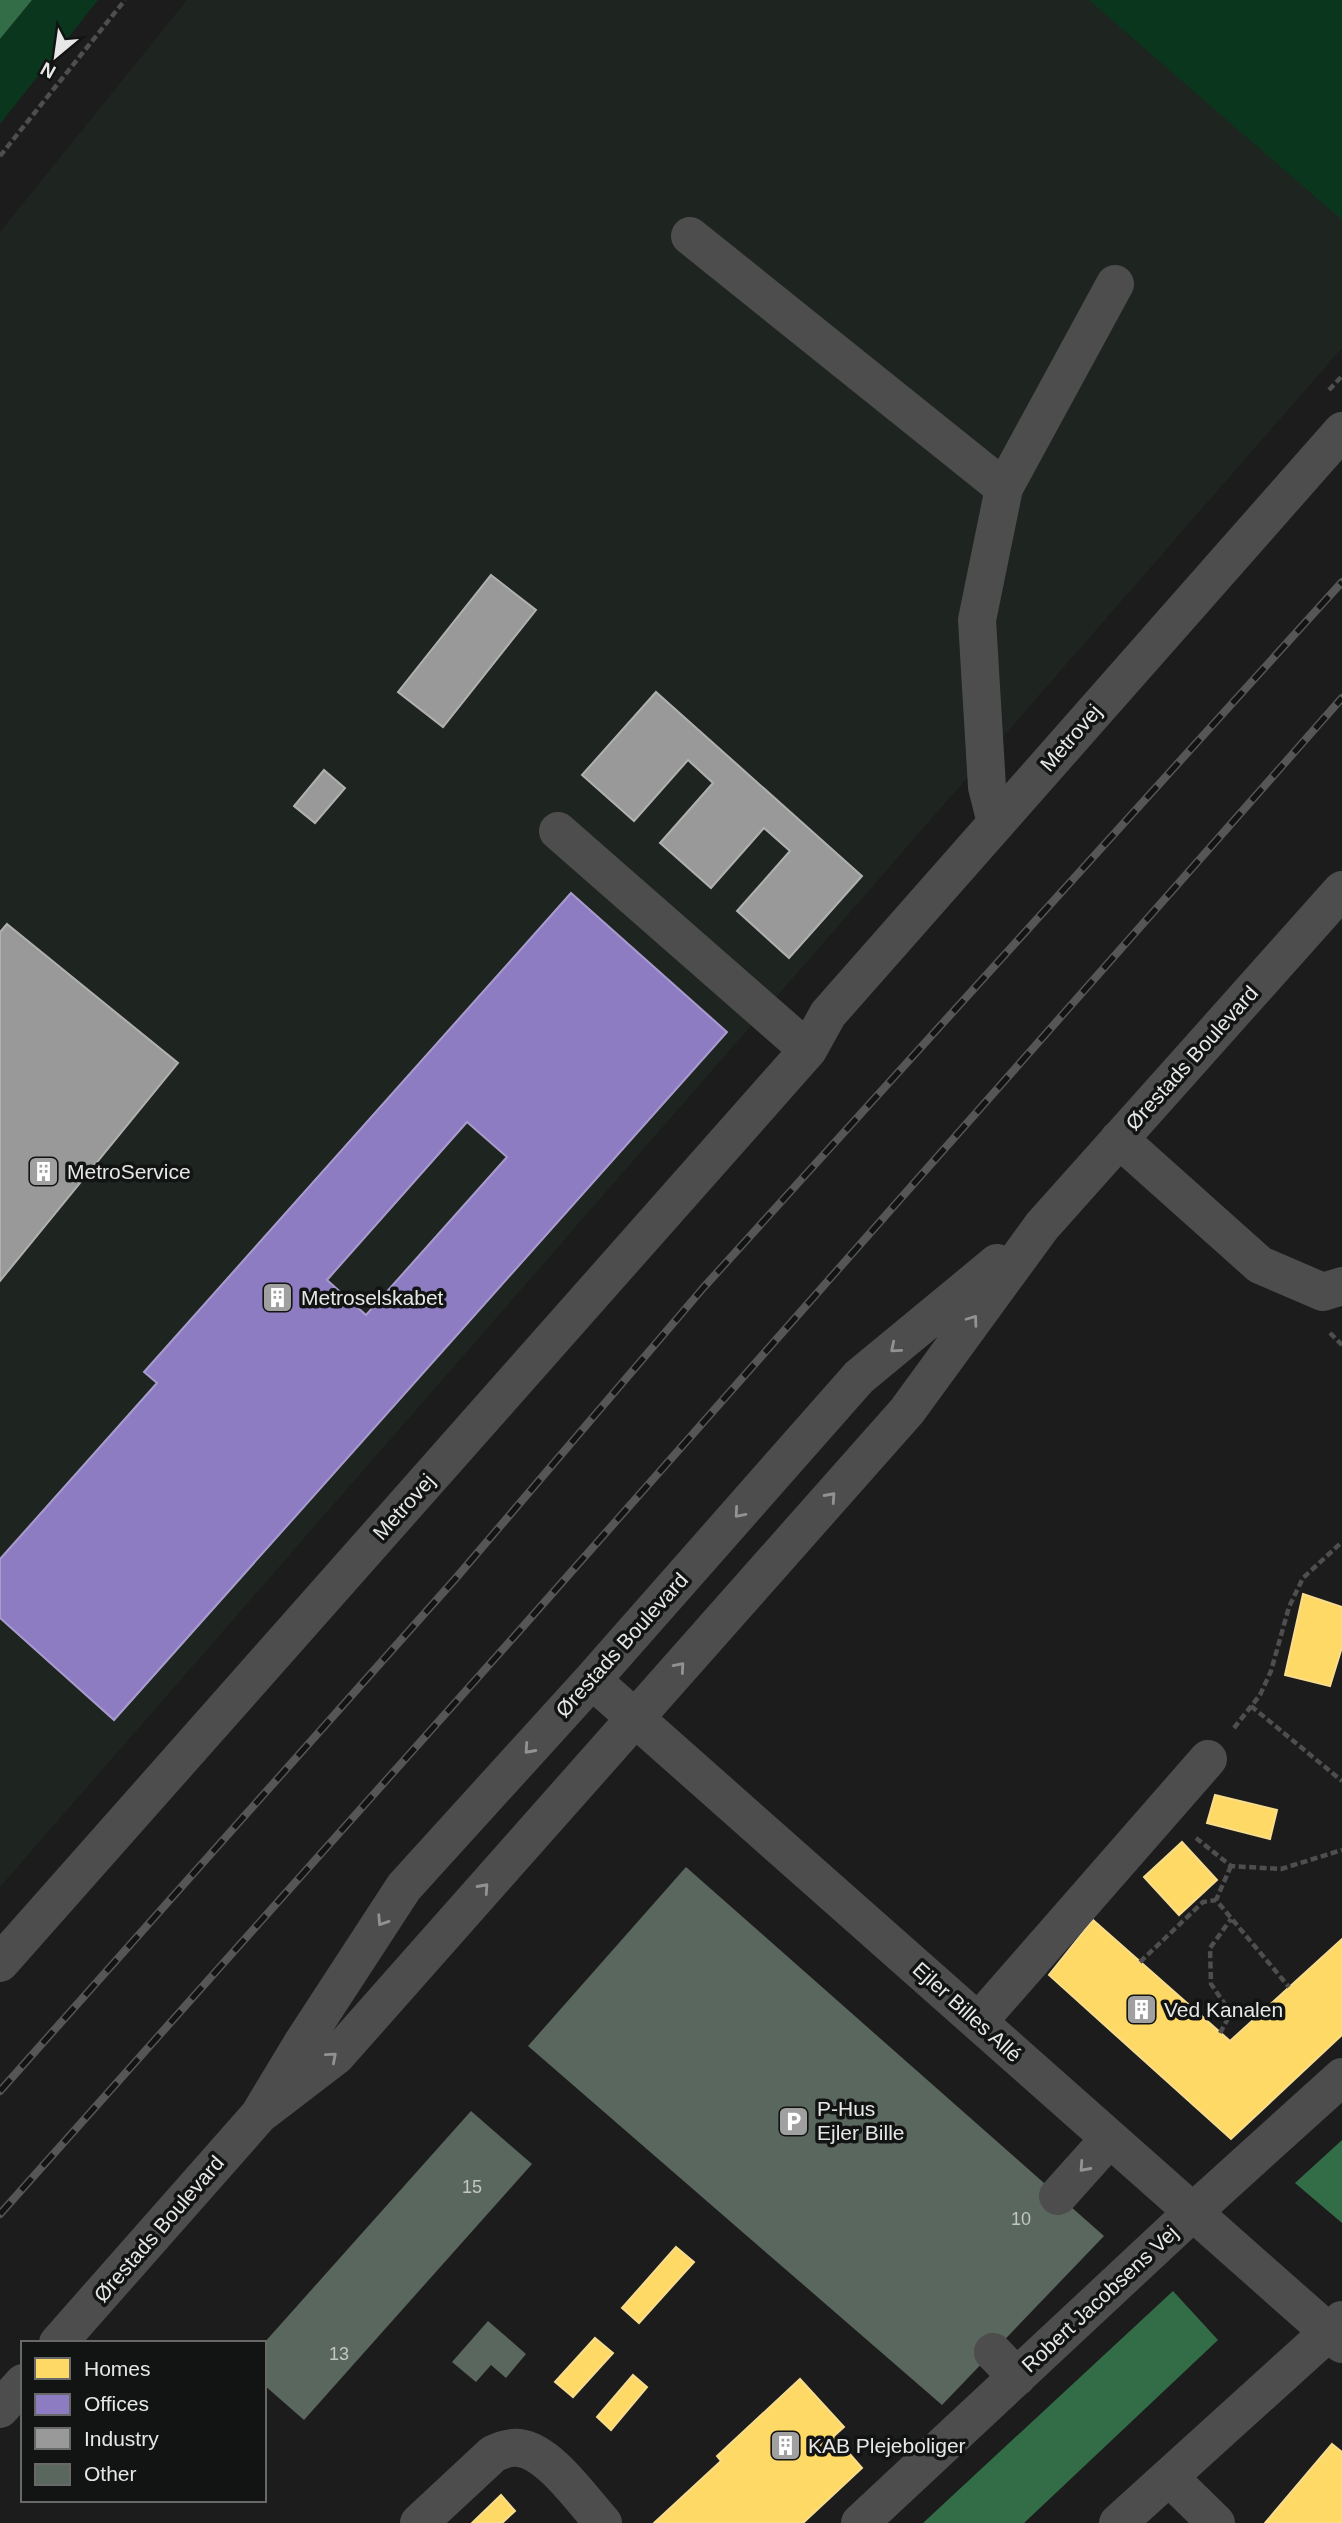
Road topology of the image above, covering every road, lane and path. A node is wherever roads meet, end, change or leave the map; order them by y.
1 (125, 0) edge
2 (0, 156) edge
3 (690, 236) dead end
4 (1115, 284) dead end
5 (1342, 431) edge
6 (1004, 488) junction
7 (996, 823) junction
8 (558, 831) dead end
9 (1342, 890) edge
10 (808, 1050) junction
11 (1119, 1139) junction
12 (1042, 1226) junction
13 (1342, 1286) edge
14 (1341, 1544) edge
15 (592, 1680) junction
16 (1251, 1706) junction
17 (635, 1719) junction
18 (1208, 1759) joint
19 (1342, 1781) edge
20 (1163, 1811) junction
21 (1342, 1850) edge
22 (1231, 1866) junction
23 (1216, 1900) junction
24 (1231, 1919) junction
25 (1140, 1962) dead end
26 (0, 1963) edge
27 (1289, 1987) dead end
28 (978, 2022) junction
29 (1220, 2033) dead end
30 (1342, 2077) edge
31 (259, 2115) junction
32 (1109, 2138) junction
33 (1058, 2196) dead end
34 (1193, 2212) junction
35 (1337, 2332) edge
36 (60, 2341) edge
37 (21, 2385) edge
38 (0, 2409) edge
39 (1168, 2477) junction
40 (419, 2523) edge
41 (603, 2523) edge
42 (860, 2523) edge
43 (1118, 2523) edge
44 (1216, 2523) edge

1 - 2 path
3 - 6 street
4 - 6 street
5 - 7 street, Metrovej
6 - 7 street
7 - 10 street, Metrovej
8 - 10 street
9 - 11 street, Ørestads Boulevard
10 - 26 street, Metrovej
11 - 12 street, Ørestads Boulevard
11 - 13 street
12 -> 15 street, Ørestads Boulevard
17 -> 12 street, Ørestads Boulevard
14 - 16 path
15 - 17 street, Ejler Billes Allé
15 -> 31 street, Ørestads Boulevard
16 - 18 path
16 - 19 path
17 - 28 street, Ejler Billes Allé
31 -> 17 street, Ørestads Boulevard
18 - 20 street
20 - 22 path
20 - 28 street
21 - 22 path
22 - 23 path
23 - 24 path
23 - 25 path
24 - 27 path
24 - 29 path
28 - 32 street, Ejler Billes Allé
30 - 34 street, Robert Jacobsens Vej
31 - 36 street, Ørestads Boulevard
32 -> 33 street
32 - 34 street, Ejler Billes Allé
34 - 35 street, Ejler Billes Allé
34 - 42 street, Robert Jacobsens Vej
35 - 39 street
37 - 38 street
39 - 43 street
39 - 44 street
40 - 41 street

